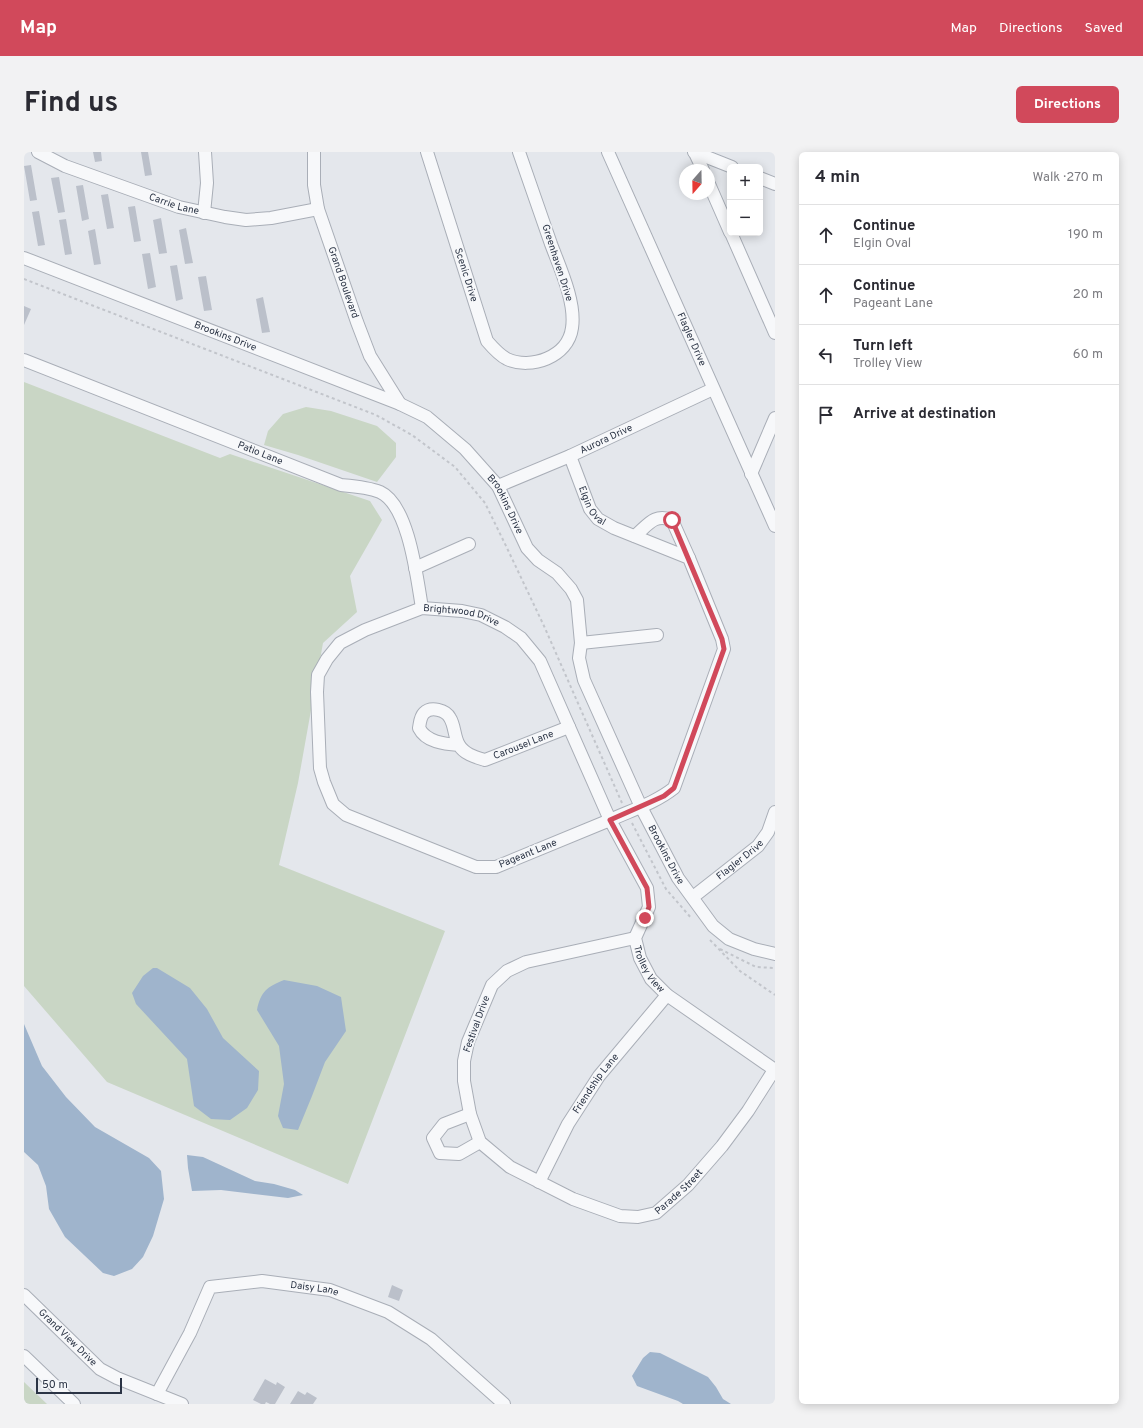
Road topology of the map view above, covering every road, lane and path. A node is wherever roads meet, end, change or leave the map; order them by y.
1 (38, 152) edge
2 (205, 152) edge
3 (314, 152) edge
4 (427, 152) edge
5 (519, 152) edge
6 (608, 152) edge
7 (694, 152) edge
8 (700, 164) edge
9 (727, 165) edge
10 (763, 179) edge
11 (775, 184) edge
12 (715, 198) edge
13 (318, 209) junction
14 (204, 213) junction
15 (727, 225) edge
16 (732, 236) edge
17 (24, 258) edge
18 (775, 333) edge
19 (24, 360) edge
20 (538, 362) joint
21 (713, 389) junction
22 (400, 404) junction
23 (775, 418) edge
24 (570, 456) junction
25 (751, 474) junction
26 (498, 486) junction
27 (775, 526) edge
28 (634, 536) junction
29 (469, 544) dead end
30 (689, 558) junction
31 (415, 568) junction
32 (422, 608) junction
33 (656, 635) dead end
34 (581, 643) junction
35 (569, 727) junction
36 (459, 745) dead end
37 (641, 807) junction
38 (775, 812) edge
39 (346, 815) joint
40 (610, 820) junction
41 (693, 897) junction
42 (635, 938) junction
43 (775, 954) edge
44 (775, 968) edge
45 (667, 995) junction
46 (775, 995) edge
47 (775, 1070) edge
48 (470, 1114) junction
49 (480, 1142) junction
50 (539, 1182) junction
51 (24, 1295) edge
52 (24, 1356) edge
53 (157, 1394) junction
54 (74, 1404) edge
55 (182, 1404) edge
56 (504, 1404) edge

1 - 14 street, Carrie Lane
2 - 14 street
3 - 13 street, Grand Boulevard
4 - 20 street, Scenic Drive
5 - 20 street, Greenhaven Drive
6 - 21 street, Flagler Drive
7 - 8 street
7 - 9 street
10 - 11 street
12 - 15 street
13 - 14 street, Carrie Lane
13 - 22 street, Grand Boulevard
16 - 18 street
17 - 22 street, Brookins Drive
19 - 31 street, Patio Lane
21 - 24 street, Aurora Drive
21 - 25 street, Flagler Drive
22 - 26 street, Brookins Drive
23 - 25 street
24 - 26 street, Aurora Drive
24 - 28 street, Elgin Oval
25 - 27 street, Flagler Drive
26 - 34 street, Brookins Drive
28 - 30 street, Elgin Oval
28 - 30 street
29 - 31 street
30 - 37 street
31 - 32 street, Patio Lane
32 - 35 street, Brightwood Drive
32 - 39 street, Brightwood Drive
33 - 34 street
34 - 37 street, Brookins Drive
35 - 36 street, Carousel Lane
35 - 40 street, Brightwood Drive
37 - 40 street, Pageant Lane
37 - 41 street, Brookins Drive
38 - 41 street, Flagler Drive
39 - 40 street, Pageant Lane
40 - 42 street, Trolley View
41 - 43 street, Brookins Drive
42 - 45 street, Trolley View
42 - 48 street, Festival Drive
44 - 46 path
45 - 47 street, Trolley View
45 - 50 street, Friendship Lane
47 - 50 street, Parade Street
48 - 49 street, Festival Drive
48 - 49 street
49 - 50 street
51 - 53 street, Grand View Drive
52 - 54 street
53 - 55 street, Grand View Drive
53 - 56 street, Daisy Lane

